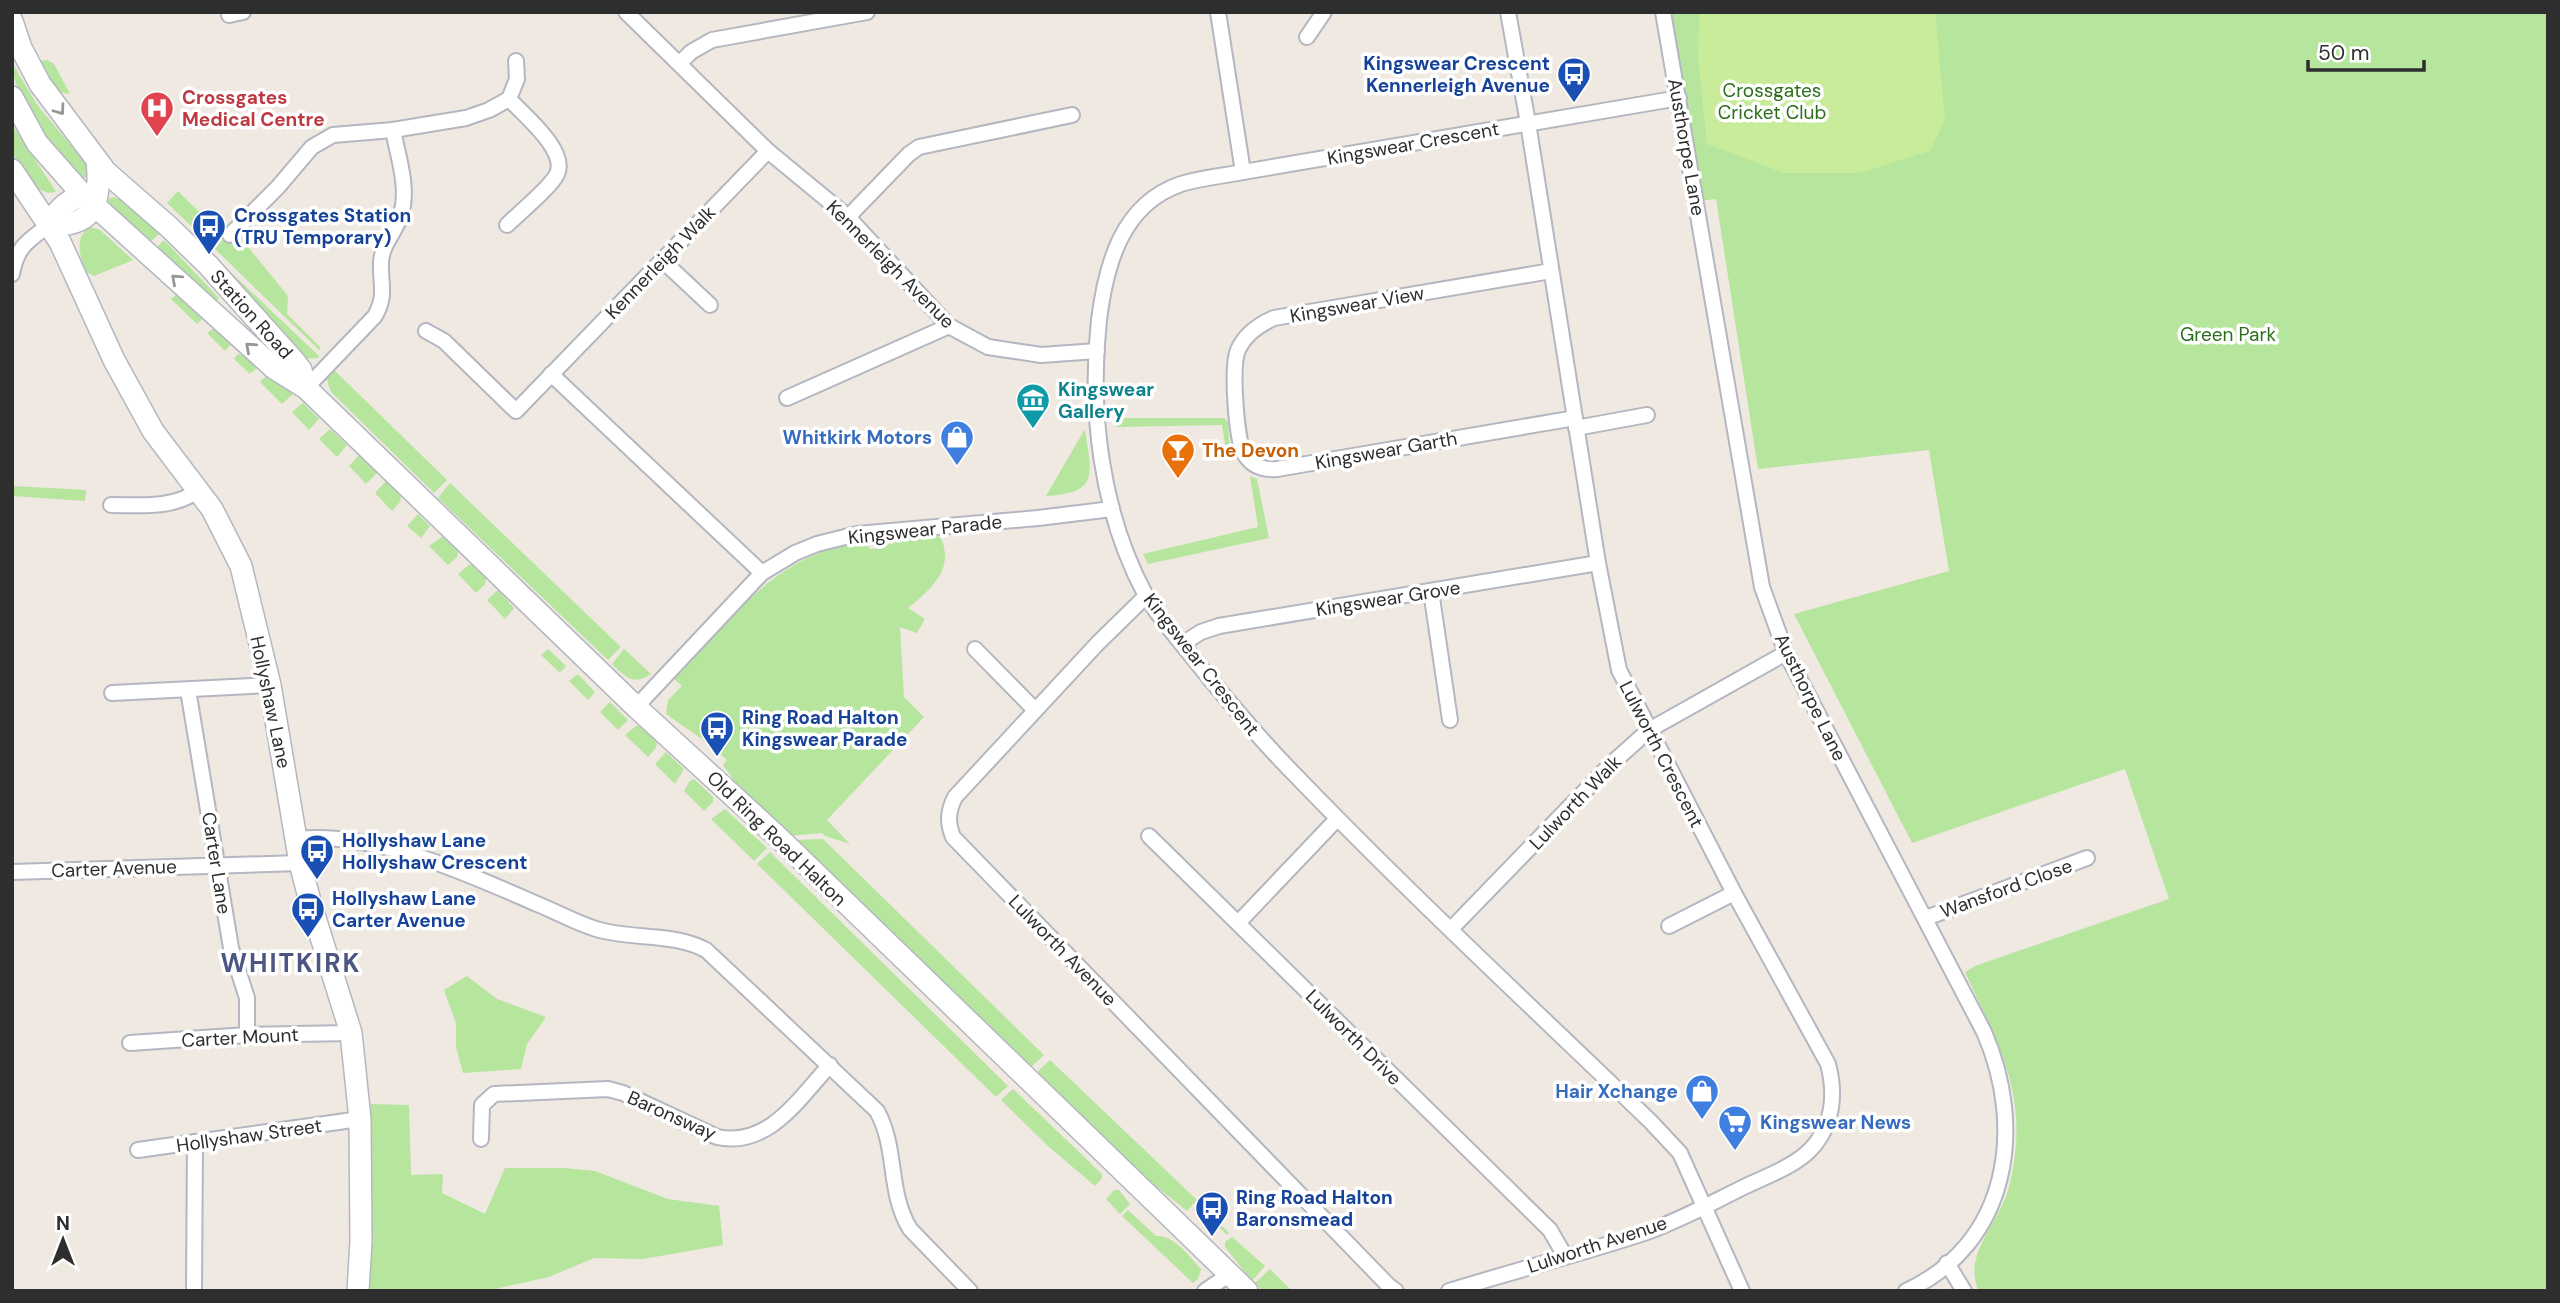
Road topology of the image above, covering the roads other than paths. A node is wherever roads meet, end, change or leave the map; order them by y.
1 (626, 12) edge
2 (867, 12) edge
3 (1217, 12) edge
4 (1324, 12) edge
5 (1508, 12) edge
6 (1663, 12) edge
7 (12, 21) edge
8 (1307, 37) dead end
9 (516, 61) dead end
10 (680, 63) junction
11 (12, 97) edge
12 (1679, 98) junction
13 (509, 99) junction
14 (1072, 115) dead end
15 (1528, 123) junction
16 (393, 130) junction
17 (768, 151) junction
18 (97, 160) junction
19 (12, 170) edge
20 (1242, 172) junction
21 (126, 191) junction
22 (92, 198) junction
23 (848, 217) junction
24 (49, 225) junction
25 (507, 225) dead end
26 (230, 235) dead end
27 (662, 260) junction
28 (1551, 271) junction
29 (12, 274) edge
30 (710, 305) dead end
31 (948, 326) junction
32 (426, 331) dead end
33 (1097, 352) junction
34 (551, 374) junction
35 (306, 388) junction
36 (787, 398) dead end
37 (1238, 412) joint
38 (1647, 415) dead end
39 (1576, 423) junction
40 (198, 491) junction
41 (111, 505) dead end
42 (1112, 509) junction
43 (1598, 563) junction
44 (762, 573) junction
45 (1431, 592) junction
46 (1146, 596) junction
47 (1182, 644) junction
48 (975, 649) dead end
49 (1786, 653) junction
50 (270, 685) junction
51 (188, 690) junction
52 (112, 693) dead end
53 (636, 706) junction
54 (1035, 710) junction
55 (1450, 720) dead end
56 (1649, 730) junction
57 (1336, 819) junction
58 (1149, 836) dead end
59 (297, 839) junction
60 (2087, 858) dead end
61 (300, 863) junction
62 (216, 864) junction
63 (12, 872) edge
64 (1734, 894) junction
65 (1926, 918) junction
66 (1239, 922) junction
67 (1669, 926) dead end
68 (1451, 929) junction
69 (351, 1033) junction
70 (247, 1035) junction
71 (130, 1043) dead end
72 (830, 1065) junction
73 (360, 1119) junction
74 (481, 1139) dead end
75 (195, 1142) junction
76 (138, 1150) dead end
77 (1704, 1206) junction
78 (1565, 1256) junction
79 (1947, 1263) junction
80 (1230, 1274) junction
81 (194, 1291) edge
82 (358, 1291) edge
83 (970, 1291) edge
84 (1205, 1291) edge
85 (1247, 1291) edge
86 (1396, 1291) edge
87 (1449, 1291) edge
88 (1742, 1291) edge
89 (1906, 1291) edge
90 (1964, 1291) edge

1 - 10 street, Kennerleigh Avenue
2 - 10 street
3 - 20 street
4 - 8 street
5 - 15 street
6 - 12 street, Austhorpe Lane
7 -> 18 main road, Station Road
9 - 13 street
10 - 17 street, Kennerleigh Avenue
11 - 22 main road, Station Road
12 - 15 street, Kingswear Crescent
12 - 49 street, Austhorpe Lane
13 - 16 street
13 - 25 street
14 - 23 street
15 - 20 street, Kingswear Crescent
15 - 28 street, Lulworth Crescent
16 - 26 street
16 - 35 street
17 - 23 street, Kennerleigh Avenue
17 - 27 street, Kennerleigh Walk
18 - 21 main road, Station Road
18 - 22 main road
19 - 24 main road, Hollyshaw Lane
20 - 33 street, Kingswear Crescent
21 - 22 main road
21 - 35 main road, Station Road
22 - 24 main road
35 -> 22 main road, Station Road
23 - 31 street, Kennerleigh Avenue
24 - 29 street
24 - 40 main road, Hollyshaw Lane
27 - 30 street
27 - 34 street, Kennerleigh Walk
28 - 37 street, Kingswear View
28 - 39 street, Lulworth Crescent
31 - 33 street, Kennerleigh Avenue
31 - 36 street
32 - 34 street, Kennerleigh Walk
33 - 42 street, Kingswear Crescent
34 - 44 street
35 - 53 main road, Old Ring Road Halton
37 - 39 street, Kingswear Garth
38 - 39 street
39 - 43 street, Lulworth Crescent
40 - 41 street
40 - 50 main road, Hollyshaw Lane
42 - 44 street, Kingswear Parade
42 - 46 street, Kingswear Crescent
43 - 45 street, Kingswear Grove
43 - 56 street, Lulworth Crescent
44 - 53 street, Kingswear Parade
45 - 47 street, Kingswear Grove
45 - 55 street
46 - 47 street, Kingswear Crescent
46 - 54 street, Lulworth Avenue
47 - 57 street, Kingswear Crescent
48 - 54 street
49 - 56 street, Lulworth Walk
49 - 65 street, Austhorpe Lane
50 - 51 street
50 - 59 main road, Hollyshaw Lane
51 - 52 street
51 - 62 street, Carter Lane
53 - 80 main road, Old Ring Road Halton
54 - 86 street, Lulworth Avenue
56 - 64 street, Lulworth Crescent
56 - 68 street, Lulworth Walk
57 - 66 street
57 - 68 street, Kingswear Crescent
58 - 66 street, Lulworth Drive
59 - 61 main road, Hollyshaw Lane
59 - 72 street
60 - 65 street, Wansford Close
61 - 62 street, Carter Avenue
61 - 69 main road, Hollyshaw Lane
62 - 63 street, Carter Avenue
62 - 70 street, Carter Lane
64 - 67 street
64 - 77 street, Lulworth Crescent
65 - 79 street, Austhorpe Lane
66 - 78 street, Lulworth Drive
68 - 77 street, Kingswear Crescent
69 - 70 street, Carter Mount
69 - 73 main road, Hollyshaw Lane
70 - 71 street, Carter Mount
72 - 74 street, Baronsway
72 - 83 street
73 - 75 street, Hollyshaw Street
73 - 82 main road, Hollyshaw Lane
75 - 76 street, Hollyshaw Street
75 - 81 street
77 - 78 street, Lulworth Avenue
77 - 88 street, Kingswear Crescent
78 - 87 street, Lulworth Avenue
79 - 89 street, Austhorpe Lane
79 - 90 street
80 - 84 street
80 - 85 main road, Old Ring Road Halton

